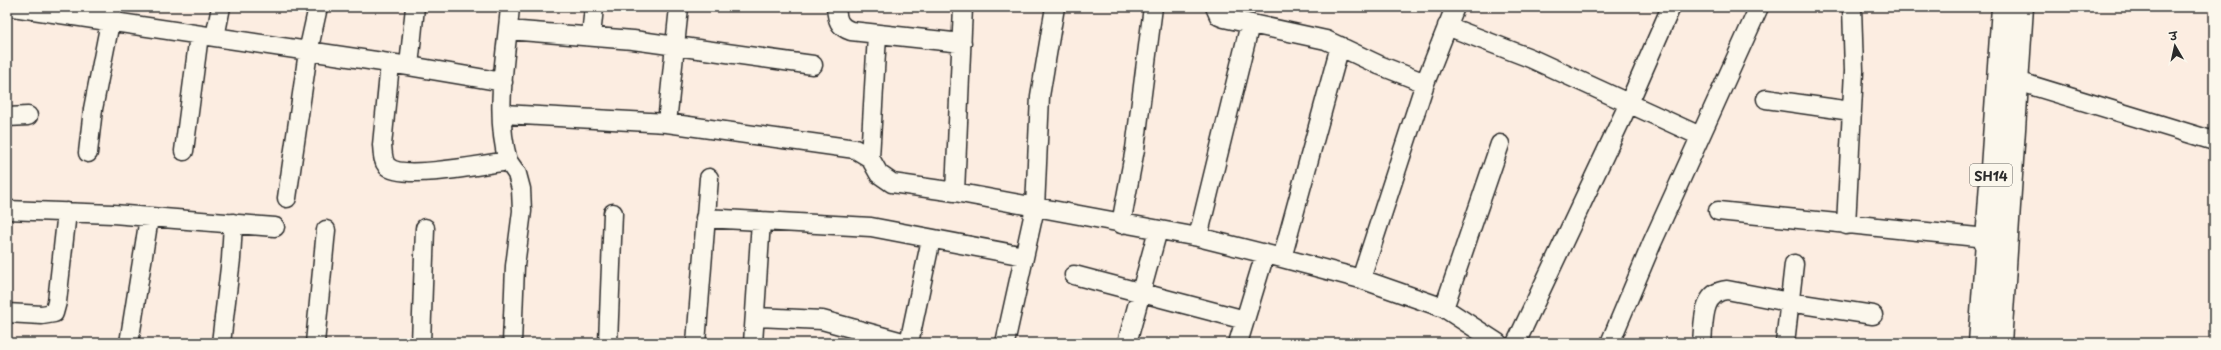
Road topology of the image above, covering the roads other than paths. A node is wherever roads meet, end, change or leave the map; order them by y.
1 (13, 7) edge
2 (220, 7) edge
3 (318, 7) edge
4 (414, 7) edge
5 (510, 7) edge
6 (594, 7) edge
7 (679, 7) edge
8 (836, 7) edge
9 (963, 7) edge
10 (1055, 7) edge
11 (1154, 7) edge
12 (1215, 7) edge
13 (1455, 7) edge
14 (1671, 7) edge
15 (1759, 7) edge
16 (1852, 7) edge
17 (2003, 7) edge
18 (2022, 7) edge
19 (7, 8) edge
20 (111, 15) edge
21 (1250, 24) junction
22 (1447, 26) junction
23 (508, 30) junction
24 (877, 35) junction
25 (207, 36) junction
26 (591, 36) junction
27 (962, 43) junction
28 (675, 45) junction
29 (1340, 46) junction
30 (308, 52) junction
31 (390, 64) junction
32 (813, 65) dead end
33 (409, 66) junction
34 (2017, 81) junction
35 (503, 82) junction
36 (1425, 83) junction
37 (1766, 99) dead end
38 (1629, 103) junction
39 (1851, 111) junction
40 (502, 114) junction
41 (28, 116) dead end
42 (7, 117) edge
43 (667, 122) junction
44 (1700, 136) junction
45 (2214, 141) edge
46 (1500, 144) dead end
47 (184, 151) dead end
48 (88, 153) dead end
49 (870, 158) junction
50 (508, 161) junction
51 (708, 178) dead end
52 (955, 192) junction
53 (287, 198) dead end
54 (1035, 208) junction
55 (7, 210) edge
56 (1718, 211) dead end
57 (68, 212) junction
58 (613, 213) dead end
59 (149, 218) junction
60 (705, 218) junction
61 (761, 222) junction
62 (233, 223) junction
63 (1121, 224) junction
64 (1846, 225) junction
65 (274, 226) dead end
66 (425, 228) dead end
67 (326, 230) dead end
68 (1158, 230) junction
69 (1198, 237) junction
70 (1987, 238) junction
71 (931, 239) junction
72 (1024, 256) junction
73 (1273, 256) junction
74 (1794, 264) dead end
75 (1074, 275) dead end
76 (1360, 279) junction
77 (1140, 292) junction
78 (1789, 302) junction
79 (1444, 308) junction
80 (7, 313) edge
81 (1873, 315) dead end
82 (755, 317) junction
83 (1245, 320) junction
84 (1477, 337) edge
85 (129, 343) edge
86 (221, 343) edge
87 (315, 343) edge
88 (422, 343) edge
89 (512, 343) edge
90 (608, 343) edge
91 (696, 343) edge
92 (753, 343) edge
93 (907, 343) edge
94 (1005, 343) edge
95 (1127, 343) edge
96 (1238, 343) edge
97 (1498, 343) edge
98 (1516, 343) edge
99 (1610, 343) edge
100 (1702, 343) edge
101 (1785, 343) edge
102 (1980, 343) edge
103 (2000, 343) edge

1 - 19 street
1 - 20 street
2 - 25 street
3 - 30 street
4 - 33 street
5 - 23 street
6 - 26 street
7 - 28 street
8 - 24 street
9 - 27 street
10 - 54 street
11 - 63 street
12 - 21 street
13 - 22 street
14 - 38 street
15 - 44 street
16 - 39 street
17 - 70 main road, SH14
18 - 34 main road, SH14
20 - 25 street
20 - 48 street
21 - 29 street
21 - 69 street
22 - 36 street
22 - 38 street
23 - 26 street
23 - 35 street
24 - 27 street
24 - 49 street
25 - 30 street
25 - 47 street
26 - 28 street
27 - 52 street
28 - 32 street
28 - 43 street
29 - 36 street
29 - 73 street
30 - 31 street
30 - 53 street
31 - 33 street
31 - 50 street
33 - 35 street
34 - 45 street
34 - 103 main road, SH14
35 - 40 street
36 - 76 street
37 - 39 street
38 - 44 street
38 - 98 street
39 - 64 street
40 - 43 street
40 - 50 street
41 - 42 street
43 - 49 street
44 - 99 street
46 - 79 street
49 - 52 street
50 - 89 street
51 - 60 street
52 - 54 street
54 - 63 street
54 - 72 street
55 - 57 street
56 - 64 street
57 - 59 street
57 - 80 street
58 - 90 street
59 - 62 street
59 - 85 street
60 - 61 street
60 - 91 street
61 - 71 street
61 - 82 street
62 - 65 street
62 - 86 street
63 - 68 street
64 - 70 street
66 - 88 street
67 - 87 street
68 - 69 street
68 - 77 street
69 - 73 street
70 - 102 main road, SH14
71 - 72 street
71 - 93 street
72 - 94 street
73 - 76 street
73 - 83 street
74 - 78 street
75 - 77 street
76 - 79 street
77 - 83 street
77 - 95 street
78 - 81 street
78 - 100 street
78 - 101 street
79 - 84 street
82 - 92 street
82 - 93 street
83 - 96 street
84 - 97 street

